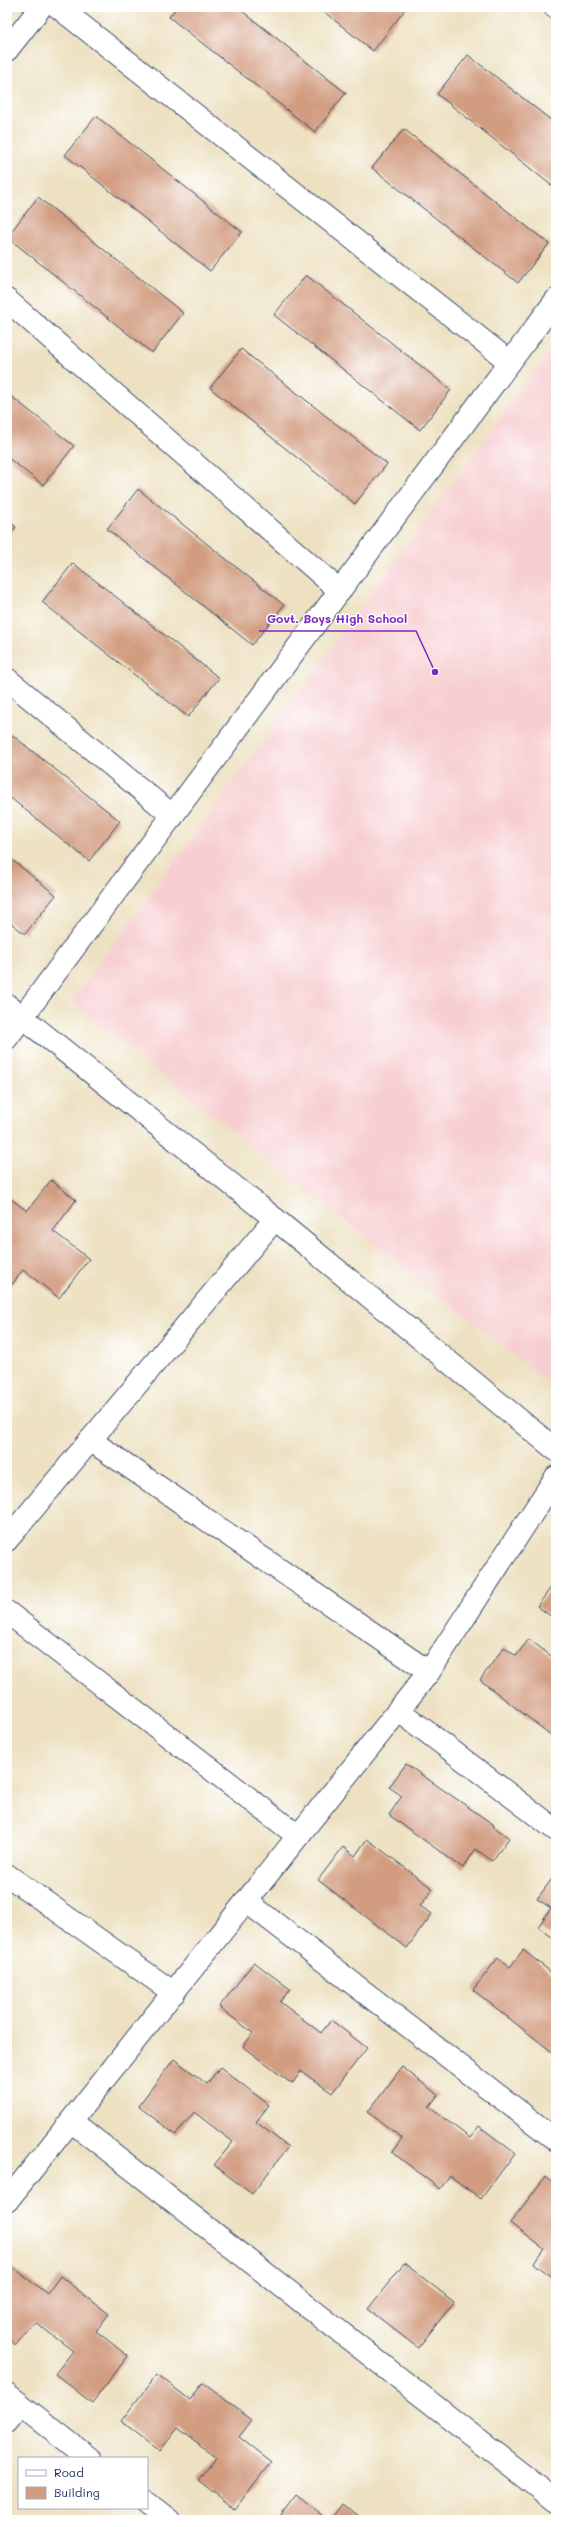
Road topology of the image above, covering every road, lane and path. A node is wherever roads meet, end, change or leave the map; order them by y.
1 (41, 7) edge
2 (58, 7) edge
3 (7, 50) edge
4 (7, 300) edge
5 (556, 300) edge
6 (510, 362) junction
7 (340, 591) junction
8 (7, 679) edge
9 (173, 816) junction
10 (15, 1012) edge
11 (7, 1038) edge
12 (275, 1219) junction
13 (90, 1440) junction
14 (556, 1450) edge
15 (556, 1477) edge
16 (7, 1540) edge
17 (7, 1612) edge
18 (429, 1672) junction
19 (398, 1710) junction
20 (556, 1830) edge
21 (298, 1836) junction
22 (7, 1875) edge
23 (246, 1902) junction
24 (174, 1993) junction
25 (71, 2121) junction
26 (556, 2140) edge
27 (7, 2201) edge
28 (14, 2400) edge
29 (7, 2422) edge
30 (88, 2457) edge
31 (556, 2501) edge
32 (148, 2504) edge
33 (169, 2520) edge

1 - 3 street
2 - 6 street
4 - 7 street
5 - 6 street
6 - 7 street
7 - 9 street
8 - 9 street
9 - 10 street
10 - 11 street
10 - 12 street
12 - 13 street
12 - 14 street
13 - 16 street
13 - 18 street
15 - 18 street
17 - 21 street
18 - 19 street
19 - 20 street
19 - 21 street
21 - 23 street
22 - 24 street
23 - 24 street
23 - 26 street
24 - 25 street
25 - 27 street
25 - 31 street
28 - 29 street
28 - 30 street
32 - 33 street

